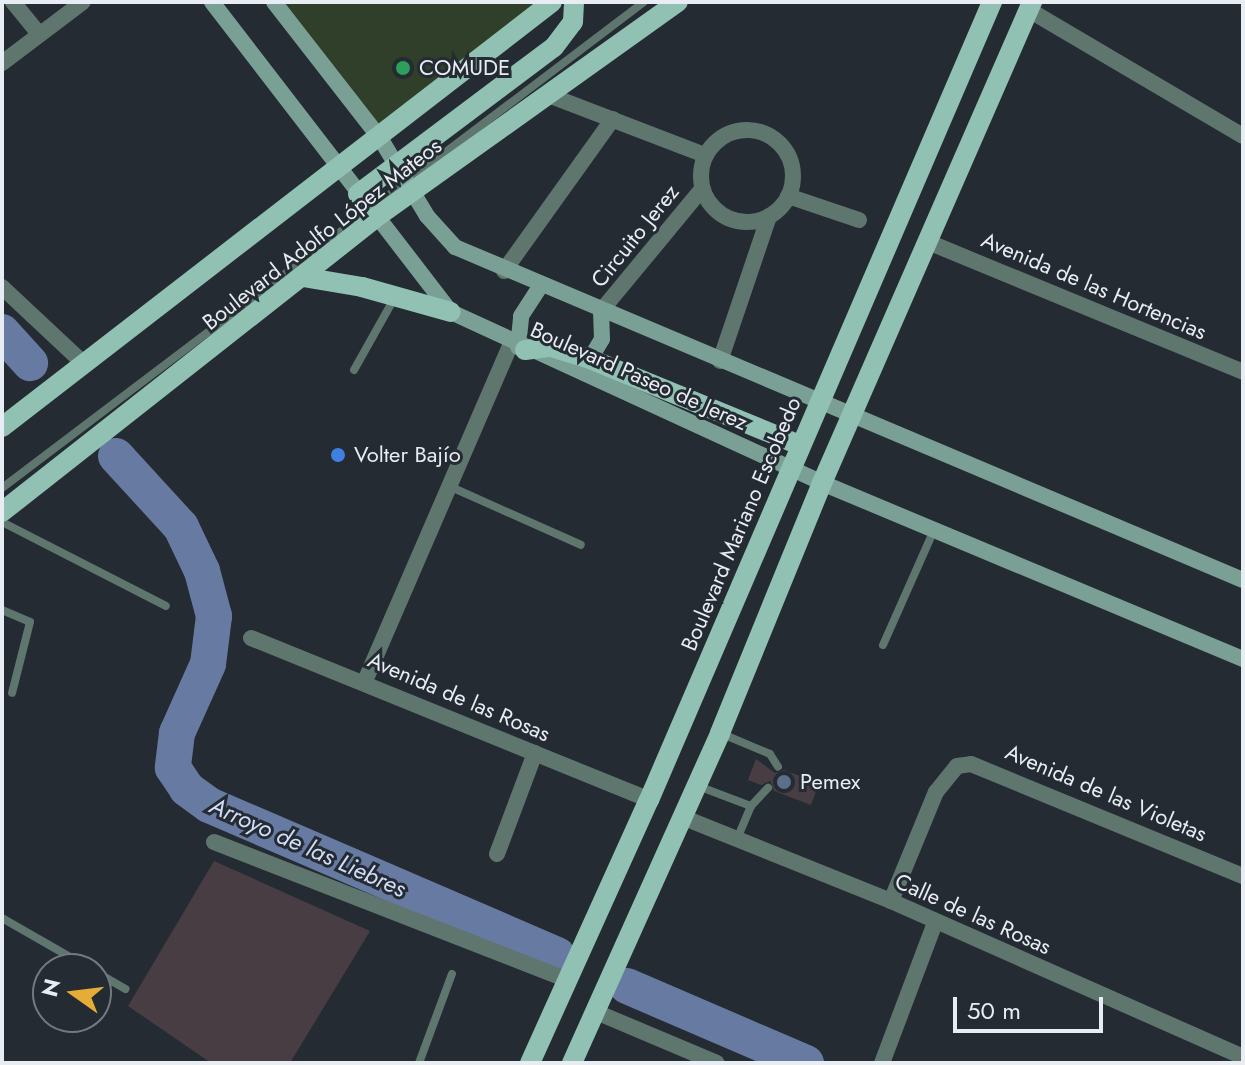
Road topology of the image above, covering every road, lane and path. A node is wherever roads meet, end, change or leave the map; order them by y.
1 (13, 2) edge
2 (83, 2) edge
3 (212, 2) edge
4 (274, 2) edge
5 (552, 2) edge
6 (574, 2) edge
7 (644, 2) edge
8 (678, 2) edge
9 (992, 2) edge
10 (1030, 6) edge
11 (39, 34) junction
12 (2, 63) edge
13 (551, 96) junction
14 (613, 119) junction
15 (1243, 136) edge
16 (380, 138) junction
17 (705, 155) junction
18 (339, 169) junction
19 (406, 178) junction
20 (702, 189) junction
21 (788, 196) junction
22 (367, 207) junction
23 (769, 216) junction
24 (859, 220) dead end
25 (928, 242) junction
26 (504, 271) junction
27 (303, 277) junction
28 (2, 287) edge
29 (540, 287) junction
30 (395, 296) junction
31 (601, 311) junction
32 (451, 312) junction
33 (518, 347) junction
34 (590, 359) junction
35 (81, 361) junction
36 (720, 361) junction
37 (354, 370) dead end
38 (1243, 372) edge
39 (819, 401) junction
40 (853, 418) junction
41 (9, 421) edge
42 (800, 445) junction
43 (790, 468) junction
44 (822, 483) junction
45 (451, 487) junction
46 (2, 488) edge
47 (2, 512) edge
48 (2, 522) edge
49 (934, 530) junction
50 (581, 545) dead end
51 (1243, 580) edge
52 (166, 606) dead end
53 (2, 610) edge
54 (251, 638) dead end
55 (883, 645) dead end
56 (1243, 659) edge
57 (365, 681) junction
58 (12, 693) dead end
59 (720, 733) junction
60 (535, 753) junction
61 (778, 767) dead end
62 (697, 786) junction
63 (768, 788) dead end
64 (649, 800) junction
65 (751, 806) junction
66 (682, 817) junction
67 (737, 839) junction
68 (214, 842) dead end
69 (497, 854) dead end
70 (1243, 876) edge
71 (891, 901) junction
72 (2, 918) edge
73 (935, 923) junction
74 (64, 953) edge
75 (452, 974) dead end
76 (565, 979) junction
77 (112, 981) edge
78 (126, 989) dead end
79 (596, 1012) junction
80 (1243, 1057) edge
81 (419, 1063) edge
82 (530, 1063) edge
83 (572, 1063) edge
84 (717, 1063) edge
85 (882, 1063) edge

1 - 11 street
2 - 11 street
3 - 18 main road, Boulevard Paseo de Jerez
4 - 16 main road, Boulevard Paseo de Jerez
5 - 16 main road, Boulevard Adolfo López Mateos
6 - 19 main road
7 - 19 lane
8 - 13 main road, Boulevard Adolfo López Mateos
9 - 39 main road, Boulevard Mariano Escobedo
10 - 15 street
10 - 25 main road
11 - 12 street
13 - 14 street
13 - 19 main road, Boulevard Adolfo López Mateos
14 - 17 street
14 - 26 street
16 - 18 main road, Boulevard Adolfo López Mateos
16 - 19 main road, Boulevard Paseo de Jerez
17 - 20 street
17 - 21 street
18 - 22 main road, Boulevard Paseo de Jerez
18 - 35 main road, Boulevard Adolfo López Mateos
19 - 22 main road, Boulevard Adolfo López Mateos
19 - 22 main road
19 - 26 main road, Boulevard Paseo de Jerez
20 - 23 street
20 - 31 street, Circuito Jerez
21 - 23 street
21 - 24 street
22 - 27 main road, Boulevard Adolfo López Mateos
22 - 32 main road, Boulevard Paseo de Jerez
22 - 46 lane
23 - 36 street
25 - 38 street, Avenida de las Hortencias
25 - 40 main road
26 - 29 main road, Boulevard Paseo de Jerez
27 - 30 main road
27 - 47 main road, Boulevard Adolfo López Mateos
28 - 35 street
29 - 31 main road, Boulevard Paseo de Jerez
29 - 33 main road
30 - 32 main road
30 - 37 lane
31 - 34 main road
31 - 36 main road, Boulevard Paseo de Jerez
32 - 33 main road, Boulevard Paseo de Jerez
33 - 34 main road
33 - 43 main road, Boulevard Paseo de Jerez
33 - 45 street
34 - 42 main road
35 - 41 main road, Boulevard Adolfo López Mateos
36 - 39 main road, Boulevard Paseo de Jerez
39 - 40 main road, Boulevard Paseo de Jerez
39 - 42 main road, Boulevard Mariano Escobedo
40 - 44 main road
40 - 51 main road, Boulevard Paseo de Jerez
42 - 43 main road, Boulevard Mariano Escobedo
43 - 44 main road, Boulevard Paseo de Jerez
43 - 64 main road, Boulevard Mariano Escobedo
44 - 49 main road, Boulevard Paseo de Jerez
44 - 59 main road
45 - 50 lane
45 - 57 street
48 - 52 lane
49 - 55 lane
49 - 56 main road, Boulevard Paseo de Jerez
53 - 58 lane
54 - 57 street, Avenida de las Rosas
57 - 60 street, Avenida de las Rosas
59 - 61 lane
59 - 62 main road
60 - 64 street, Avenida de las Rosas
60 - 69 street
62 - 65 lane
62 - 66 main road
63 - 65 lane
64 - 76 main road, Boulevard Mariano Escobedo
65 - 67 lane
66 - 67 street, Calle de las Rosas
66 - 79 main road
67 - 71 street, Calle de las Rosas
68 - 76 street
70 - 71 street, Avenida de las Violetas
71 - 73 street, Calle de las Rosas
72 - 74 lane
73 - 80 street, Calle de las Rosas
73 - 85 street
75 - 81 lane
76 - 82 main road, Boulevard Mariano Escobedo
77 - 78 lane
79 - 83 main road
79 - 84 street

